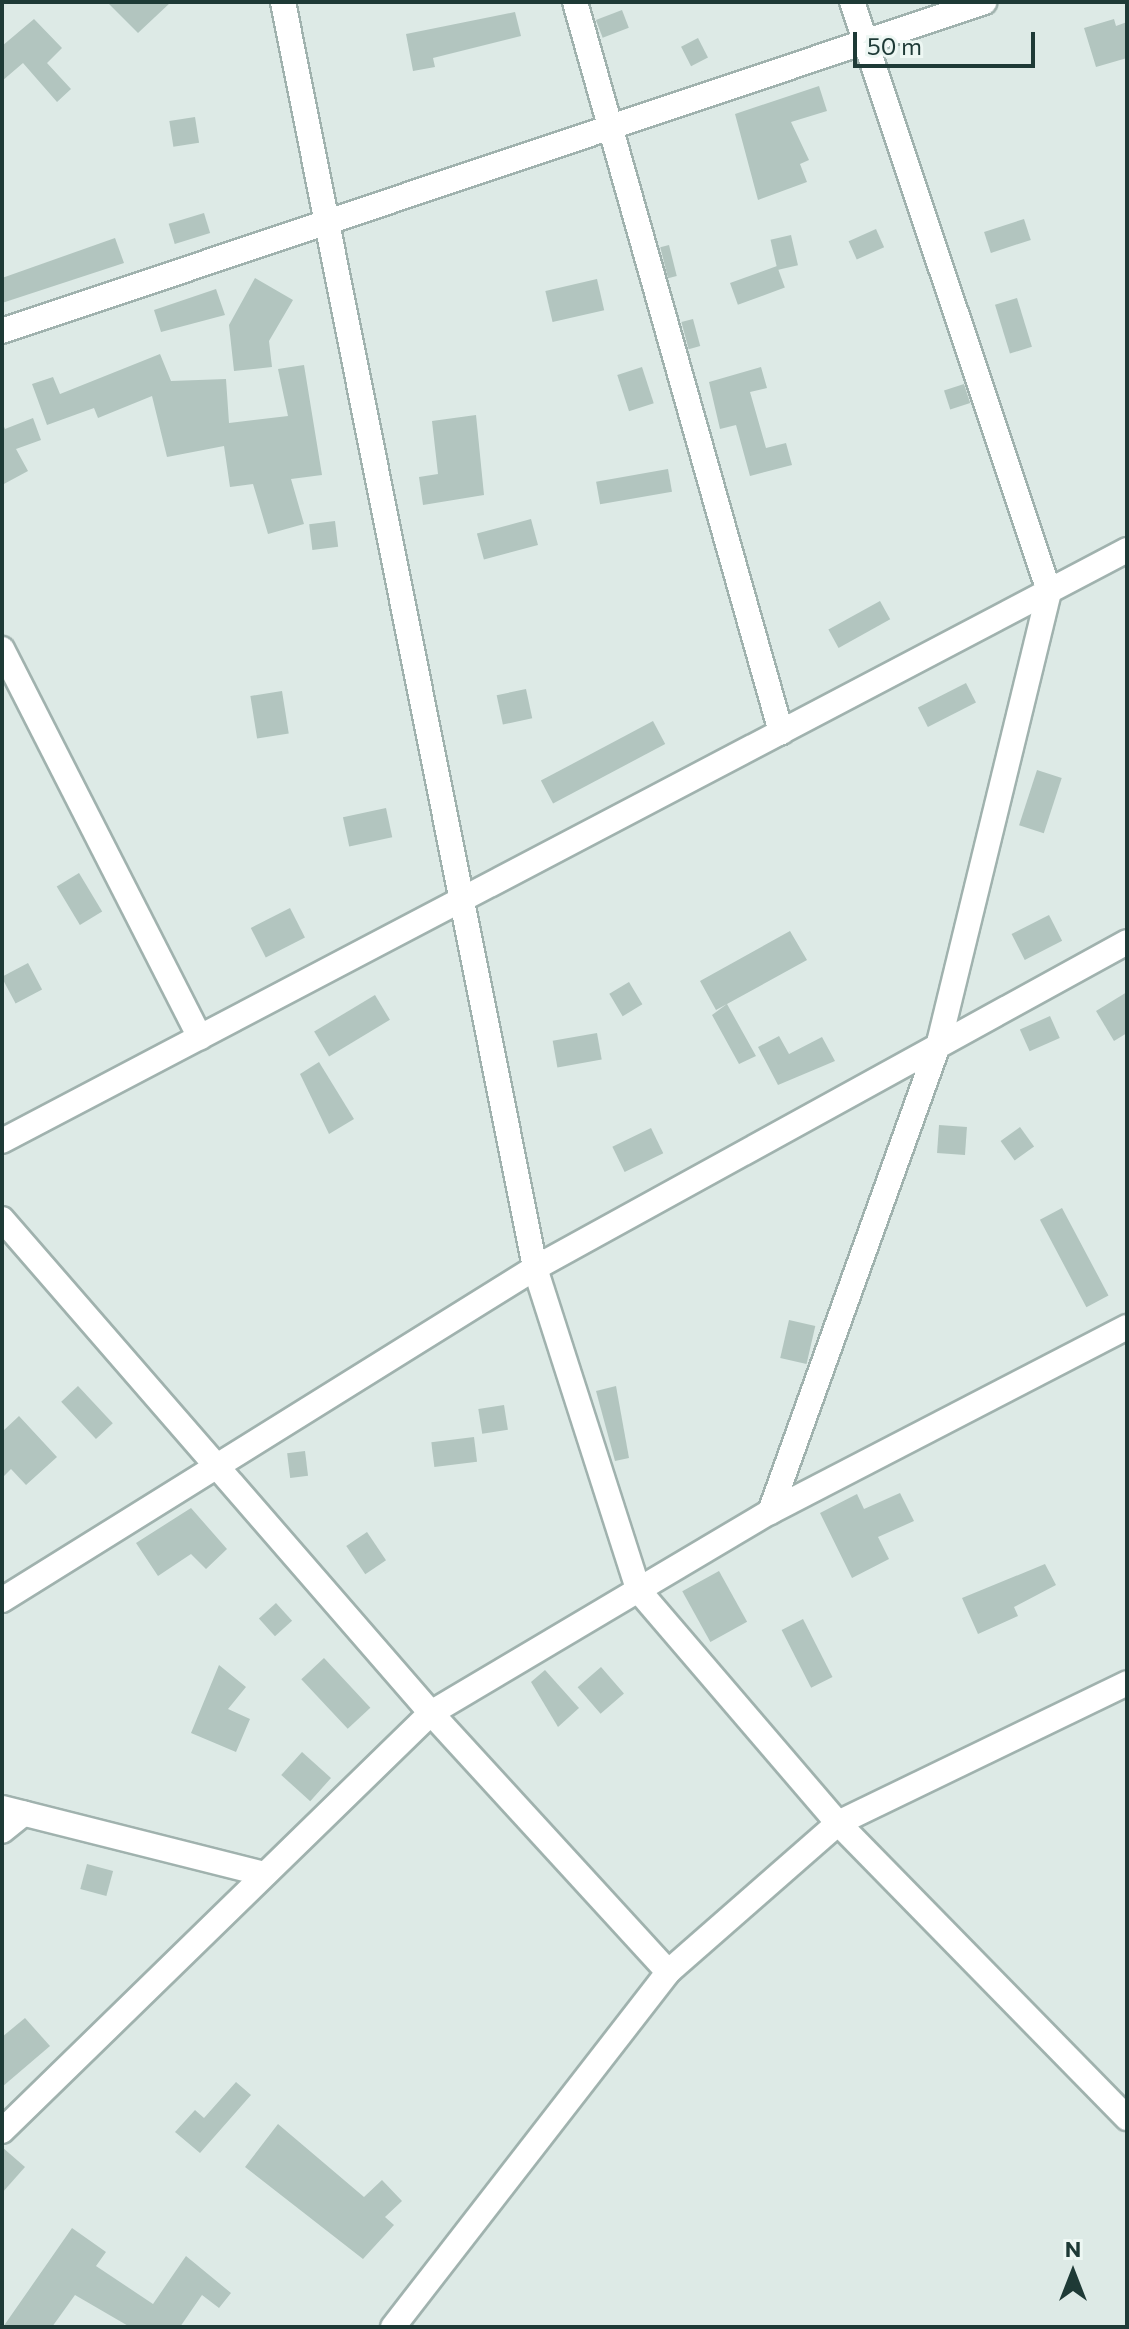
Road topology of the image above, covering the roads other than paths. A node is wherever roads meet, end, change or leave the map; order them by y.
1 (283, 2) edge
2 (575, 2) edge
3 (852, 2) edge
4 (984, 2) edge
5 (866, 42) junction
6 (610, 127) junction
7 (329, 222) junction
8 (2, 331) edge
9 (1127, 550) edge
10 (1049, 591) junction
11 (2, 649) edge
12 (781, 732) junction
13 (465, 898) junction
14 (1127, 942) edge
15 (200, 1037) junction
16 (939, 1043) junction
17 (2, 1141) edge
18 (2, 1219) edge
19 (535, 1268) junction
20 (1127, 1327) edge
21 (215, 1466) junction
22 (770, 1512) junction
23 (639, 1591) junction
24 (2, 1600) edge
25 (1127, 1683) edge
26 (431, 1713) junction
27 (13, 1810) edge
28 (838, 1823) junction
29 (2, 1831) edge
30 (265, 1874) junction
31 (668, 1972) junction
32 (1127, 2118) edge
33 (2, 2131) edge
34 (393, 2327) edge

1 - 7 street
2 - 6 street
3 - 5 street
4 - 5 street
5 - 6 street
5 - 10 street
6 - 7 street
6 - 12 street
7 - 8 street
7 - 13 street
9 - 10 street
10 - 12 street
10 - 16 street
11 - 15 street
12 - 13 street
13 - 15 street
13 - 19 street
14 - 16 street
15 - 17 street
16 - 19 street
16 - 22 street
18 - 21 street
19 - 21 street
19 - 23 street
20 - 22 street
21 - 24 street
21 - 26 street
22 - 23 street
23 - 26 street
23 - 28 street
25 - 28 street
26 - 30 street
26 - 31 street
27 - 29 street
27 - 30 street
28 - 31 street
28 - 32 street
30 - 33 street
31 - 34 street

